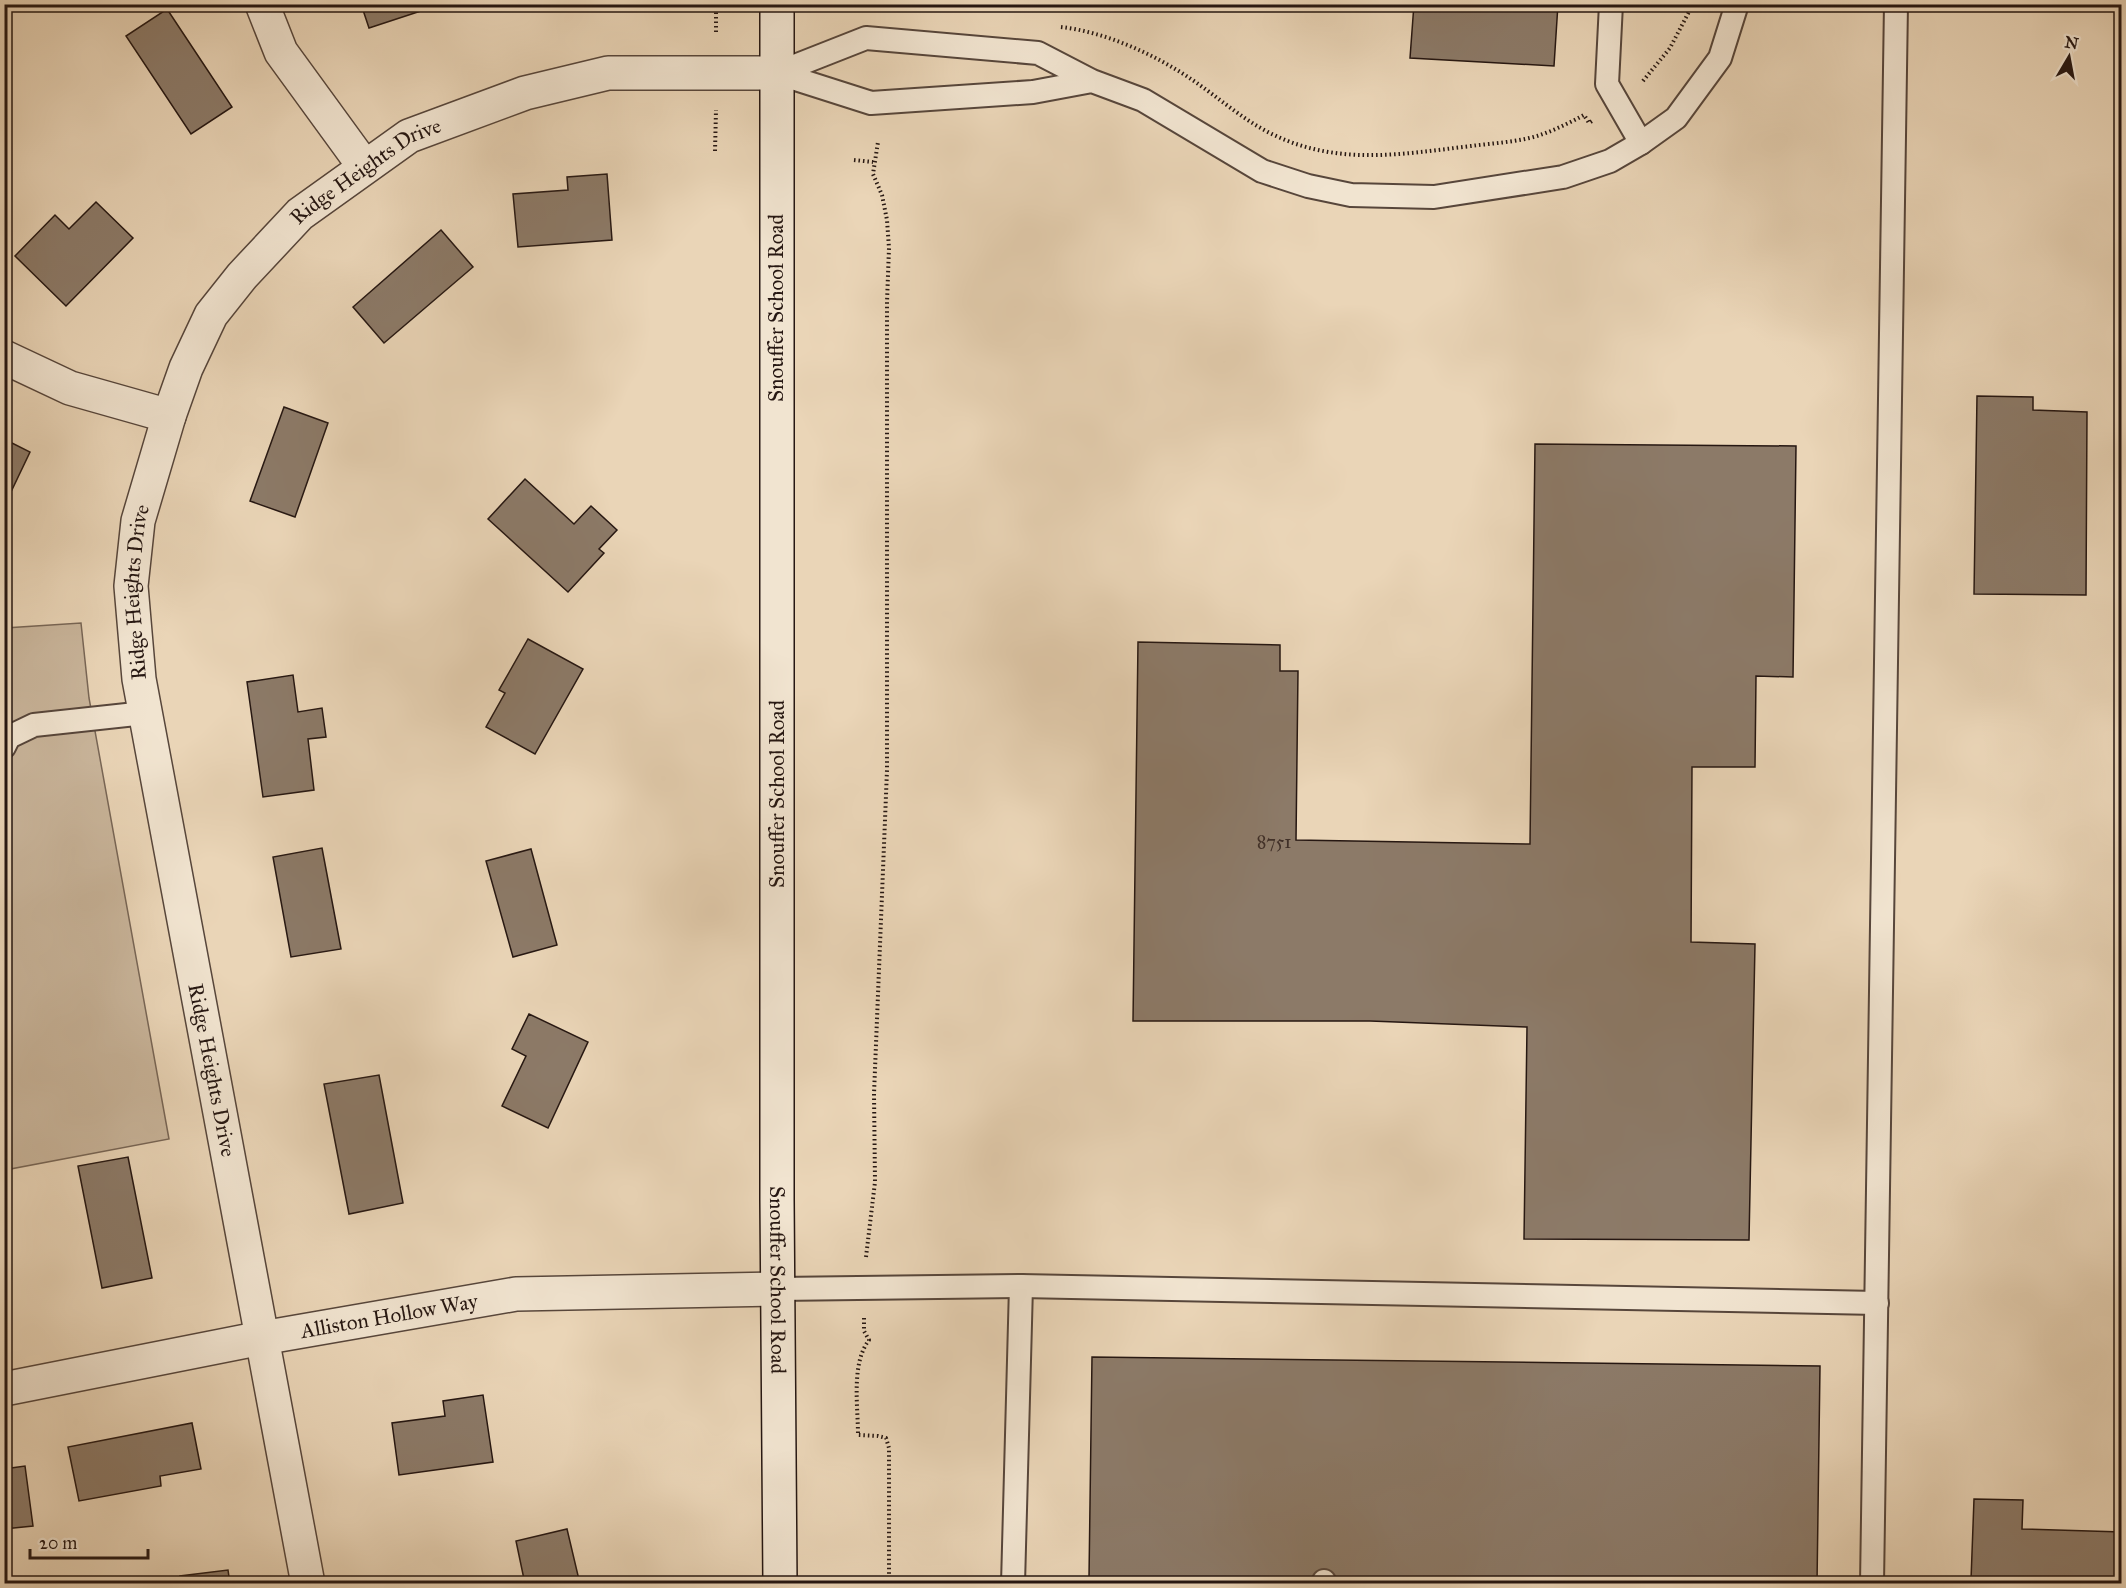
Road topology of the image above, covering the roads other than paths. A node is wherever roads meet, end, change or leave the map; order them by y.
1 (262, 4) edge
2 (777, 4) edge
3 (1611, 4) edge
4 (1737, 4) edge
5 (1896, 4) edge
6 (777, 73) junction
7 (1092, 81) junction
8 (1641, 142) junction
9 (364, 166) junction
10 (4, 357) edge
11 (169, 416) junction
12 (145, 713) junction
13 (4, 747) edge
14 (1021, 1286) junction
15 (778, 1289) junction
16 (1877, 1303) junction
17 (262, 1338) junction
18 (4, 1389) edge
19 (308, 1584) edge
20 (780, 1584) edge
21 (1013, 1584) edge
22 (1872, 1584) edge

1 - 9 street
2 - 6 street, Snouffer School Road
3 - 8 lane
4 - 8 lane
5 - 16 lane
6 - 7 lane
6 - 7 lane
6 - 9 street, Ridge Heights Drive
6 - 15 street, Snouffer School Road
7 - 8 lane
9 - 11 street, Ridge Heights Drive
10 - 11 street
11 - 12 street, Ridge Heights Drive
12 - 13 lane
12 - 17 street, Ridge Heights Drive
14 - 15 lane
14 - 16 lane
14 - 21 lane
15 - 17 street, Alliston Hollow Way
15 - 20 street, Snouffer School Road
16 - 22 lane
17 - 18 street, Alliston Hollow Way
17 - 19 street, Ridge Heights Drive

